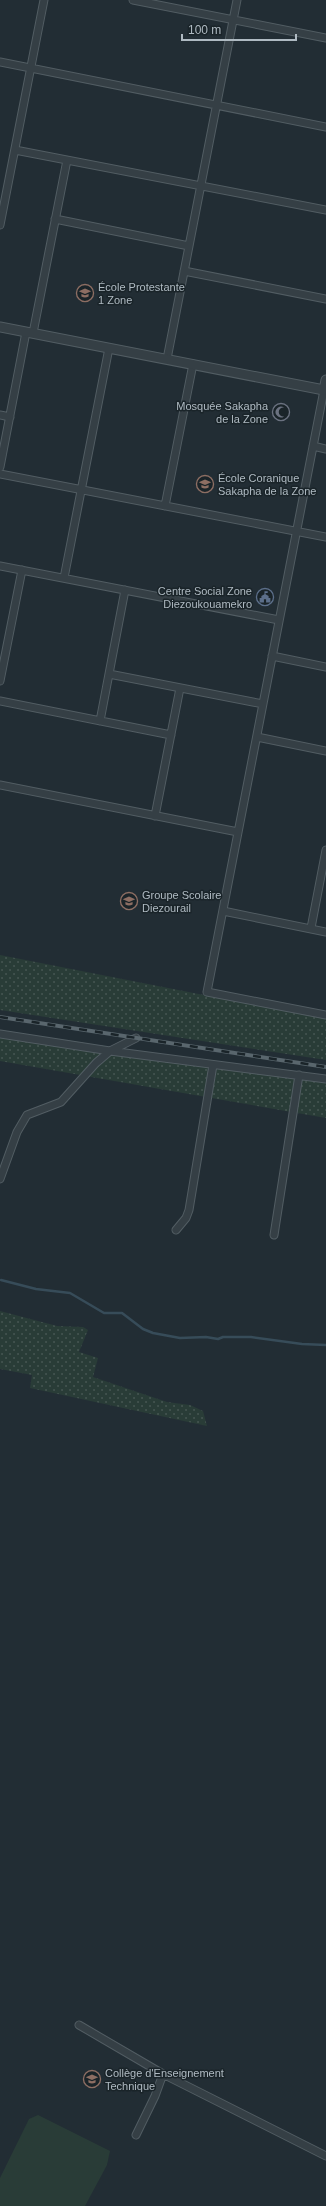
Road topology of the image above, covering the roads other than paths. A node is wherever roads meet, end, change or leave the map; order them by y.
1 (44, 0) edge
2 (133, 0) edge
3 (236, 0) edge
4 (233, 20) junction
5 (326, 38) edge
6 (0, 62) edge
7 (29, 69) junction
8 (216, 105) junction
9 (326, 127) edge
10 (15, 150) junction
11 (67, 160) junction
12 (200, 186) junction
13 (326, 210) edge
14 (55, 220) junction
15 (0, 225) edge
16 (189, 246) junction
17 (184, 271) junction
18 (326, 299) edge
19 (0, 327) edge
20 (30, 332) junction
21 (108, 348) junction
22 (167, 359) junction
23 (193, 364) junction
24 (325, 387) edge
25 (0, 415) edge
26 (10, 417) junction
27 (313, 446) junction
28 (326, 449) edge
29 (0, 466) edge
30 (0, 474) edge
31 (81, 489) junction
32 (165, 506) junction
33 (296, 532) junction
34 (326, 538) edge
35 (0, 566) edge
36 (22, 570) junction
37 (64, 578) junction
38 (125, 590) junction
39 (279, 620) junction
40 (272, 656) junction
41 (326, 667) edge
42 (109, 674) junction
43 (0, 681) edge
44 (180, 688) junction
45 (0, 701) edge
46 (263, 704) junction
47 (100, 721) junction
48 (171, 735) junction
49 (257, 737) junction
50 (326, 750) edge
51 (0, 785) edge
52 (155, 816) junction
53 (238, 832) junction
54 (326, 850) edge
55 (223, 911) junction
56 (310, 928) junction
57 (326, 932) edge
58 (326, 1016) edge
59 (0, 1034) edge
60 (136, 1038) dead end
61 (110, 1051) junction
62 (213, 1065) junction
63 (299, 1075) junction
64 (326, 1079) edge
65 (0, 1179) edge
66 (176, 1230) dead end
67 (274, 1235) dead end
68 (79, 2025) dead end
69 (163, 2074) junction
70 (136, 2135) dead end
71 (326, 2156) edge

1 - 7 street
2 - 4 street
3 - 4 street
4 - 5 street
4 - 8 street
6 - 7 street
7 - 8 street
7 - 10 street
8 - 9 street
8 - 12 street
10 - 11 street
10 - 15 street
11 - 12 street
11 - 14 street
12 - 13 street
12 - 16 street
14 - 16 street
14 - 20 street
16 - 17 street
17 - 18 street
17 - 22 street
19 - 20 street
20 - 21 street
20 - 26 street
21 - 22 street
21 - 31 street
22 - 23 street
23 - 24 street
23 - 32 street
24 - 27 street
25 - 26 street
26 - 29 street
27 - 28 street
27 - 33 street
30 - 31 street
31 - 32 street
31 - 37 street
32 - 33 street
33 - 34 street
33 - 39 street
35 - 36 street
36 - 37 street
36 - 43 street
37 - 38 street
38 - 39 street
38 - 42 street
39 - 40 street
40 - 41 street
40 - 46 street
42 - 44 street
42 - 47 street
44 - 46 street
44 - 48 street
45 - 47 street
46 - 49 street
47 - 48 street
48 - 52 street
49 - 50 street
49 - 53 street
51 - 52 street
52 - 53 street
53 - 55 street
54 - 56 street
55 - 56 street
55 - 58 street
56 - 57 street
59 - 61 street
60 - 61 street
61 - 62 street
61 - 65 street
62 - 63 street
62 - 66 street
63 - 64 street
63 - 67 street
68 - 69 street
69 - 70 street
69 - 71 street

